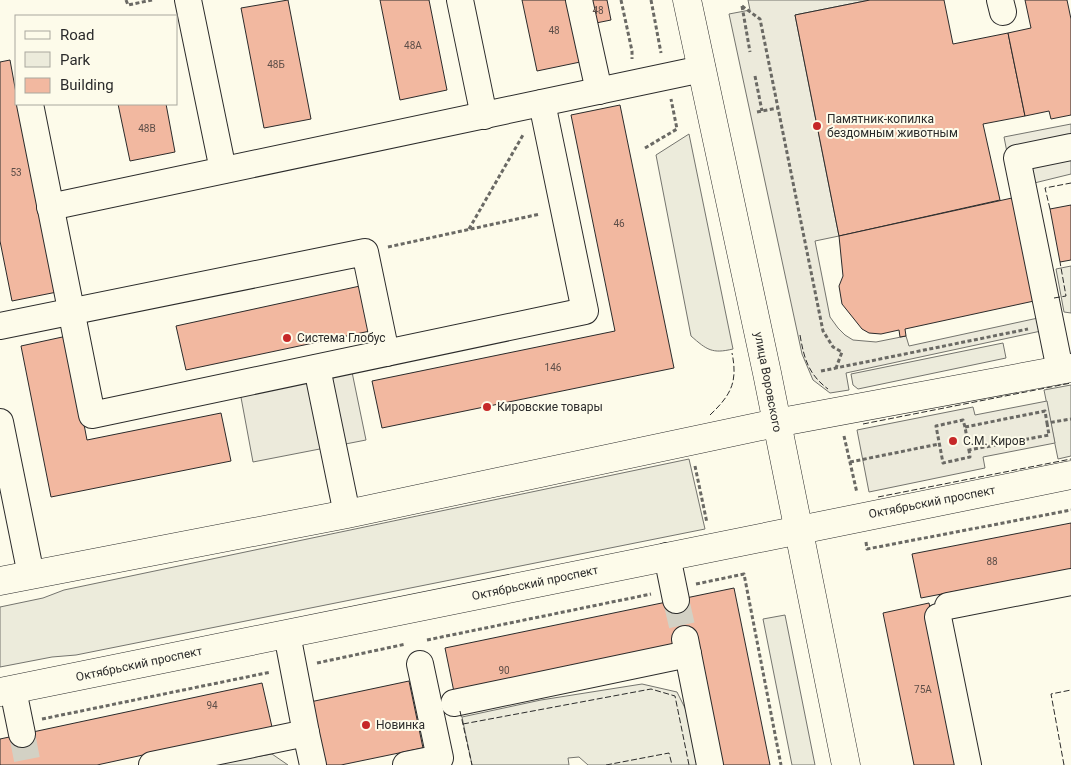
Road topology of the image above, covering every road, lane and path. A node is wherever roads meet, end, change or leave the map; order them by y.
1 (126, 0) edge
2 (152, 0) edge
3 (188, 0) edge
4 (460, 0) edge
5 (579, 0) edge
6 (622, 0) edge
7 (651, 0) edge
8 (687, 0) edge
9 (658, 36) dead end
10 (632, 51) dead end
11 (750, 52) dead end
12 (702, 69) junction
13 (755, 76) dead end
14 (599, 92) junction
15 (671, 99) dead end
16 (542, 103) junction
17 (30, 105) edge
18 (778, 108) junction
19 (762, 111) junction
20 (757, 112) dead end
21 (484, 116) junction
22 (1071, 147) edge
23 (645, 148) dead end
24 (223, 170) junction
25 (50, 207) junction
26 (564, 208) junction
27 (468, 230) junction
28 (365, 252) junction
29 (71, 312) junction
30 (0, 326) edge
31 (1030, 329) dead end
32 (386, 353) junction
33 (317, 368) junction
34 (836, 368) junction
35 (1066, 369) edge
36 (821, 371) dead end
37 (1071, 419) edge
38 (0, 422) edge
39 (776, 423) junction
40 (1049, 423) junction
41 (965, 427) junction
42 (843, 430) dead end
43 (939, 444) junction
44 (969, 450) junction
45 (693, 458) dead end
46 (850, 462) junction
47 (1071, 475) edge
48 (857, 496) dead end
49 (1071, 510) edge
50 (347, 514) junction
51 (707, 524) dead end
52 (797, 529) junction
53 (867, 548) dead end
54 (667, 556) junction
55 (31, 575) junction
56 (0, 582) edge
57 (1071, 582) edge
58 (675, 595) junction
59 (287, 634) junction
60 (417, 649) junction
61 (294, 668) junction
62 (6, 691) edge
63 (454, 703) dead end
64 (21, 729) joint
65 (306, 733) junction
66 (152, 765) edge
67 (312, 765) edge
68 (406, 765) edge
69 (710, 765) edge
70 (781, 765) edge
71 (846, 765) edge
72 (968, 765) edge

1 - 2 path
3 - 24 street
4 - 21 street
5 - 14 street
6 - 10 path
7 - 9 path
8 - 12 main road, улица Воровского
11 - 18 path
12 - 14 street
12 - 39 main road, улица Воровского
13 - 19 path
14 - 16 street
15 - 23 path
16 - 21 street
16 - 26 street
16 - 27 path
17 - 25 street
18 - 19 path
18 - 34 path
19 - 20 path
21 - 24 street
22 - 35 street
24 - 25 street
25 - 29 street
26 - 27 path
26 - 32 street
27 - 28 path
28 - 29 street
28 - 32 street
29 - 30 street
29 - 33 street
31 - 34 path
32 - 33 street
33 - 50 street
34 - 36 path
35 - 39 main road
37 - 40 path
38 - 55 street
39 - 50 main road
39 - 52 main road, улица Воровского
40 - 41 path
40 - 44 path
41 - 43 path
41 - 44 path
42 - 46 path
43 - 44 path
43 - 46 path
45 - 51 path
46 - 48 path
47 - 52 main road, Октябрьский проспект
49 - 53 path
50 - 55 main road
52 - 54 main road, Октябрьский проспект
52 - 71 main road, улица Воровского
54 - 58 street
54 - 59 main road, Октябрьский проспект
55 - 56 main road
57 - 72 street
58 - 60 path
58 - 70 path
59 - 61 street
59 - 62 main road, Октябрьский проспект
60 - 61 path
60 - 68 street
61 - 64 path
61 - 65 street
62 - 64 street
63 - 69 street
65 - 66 street
65 - 67 street

